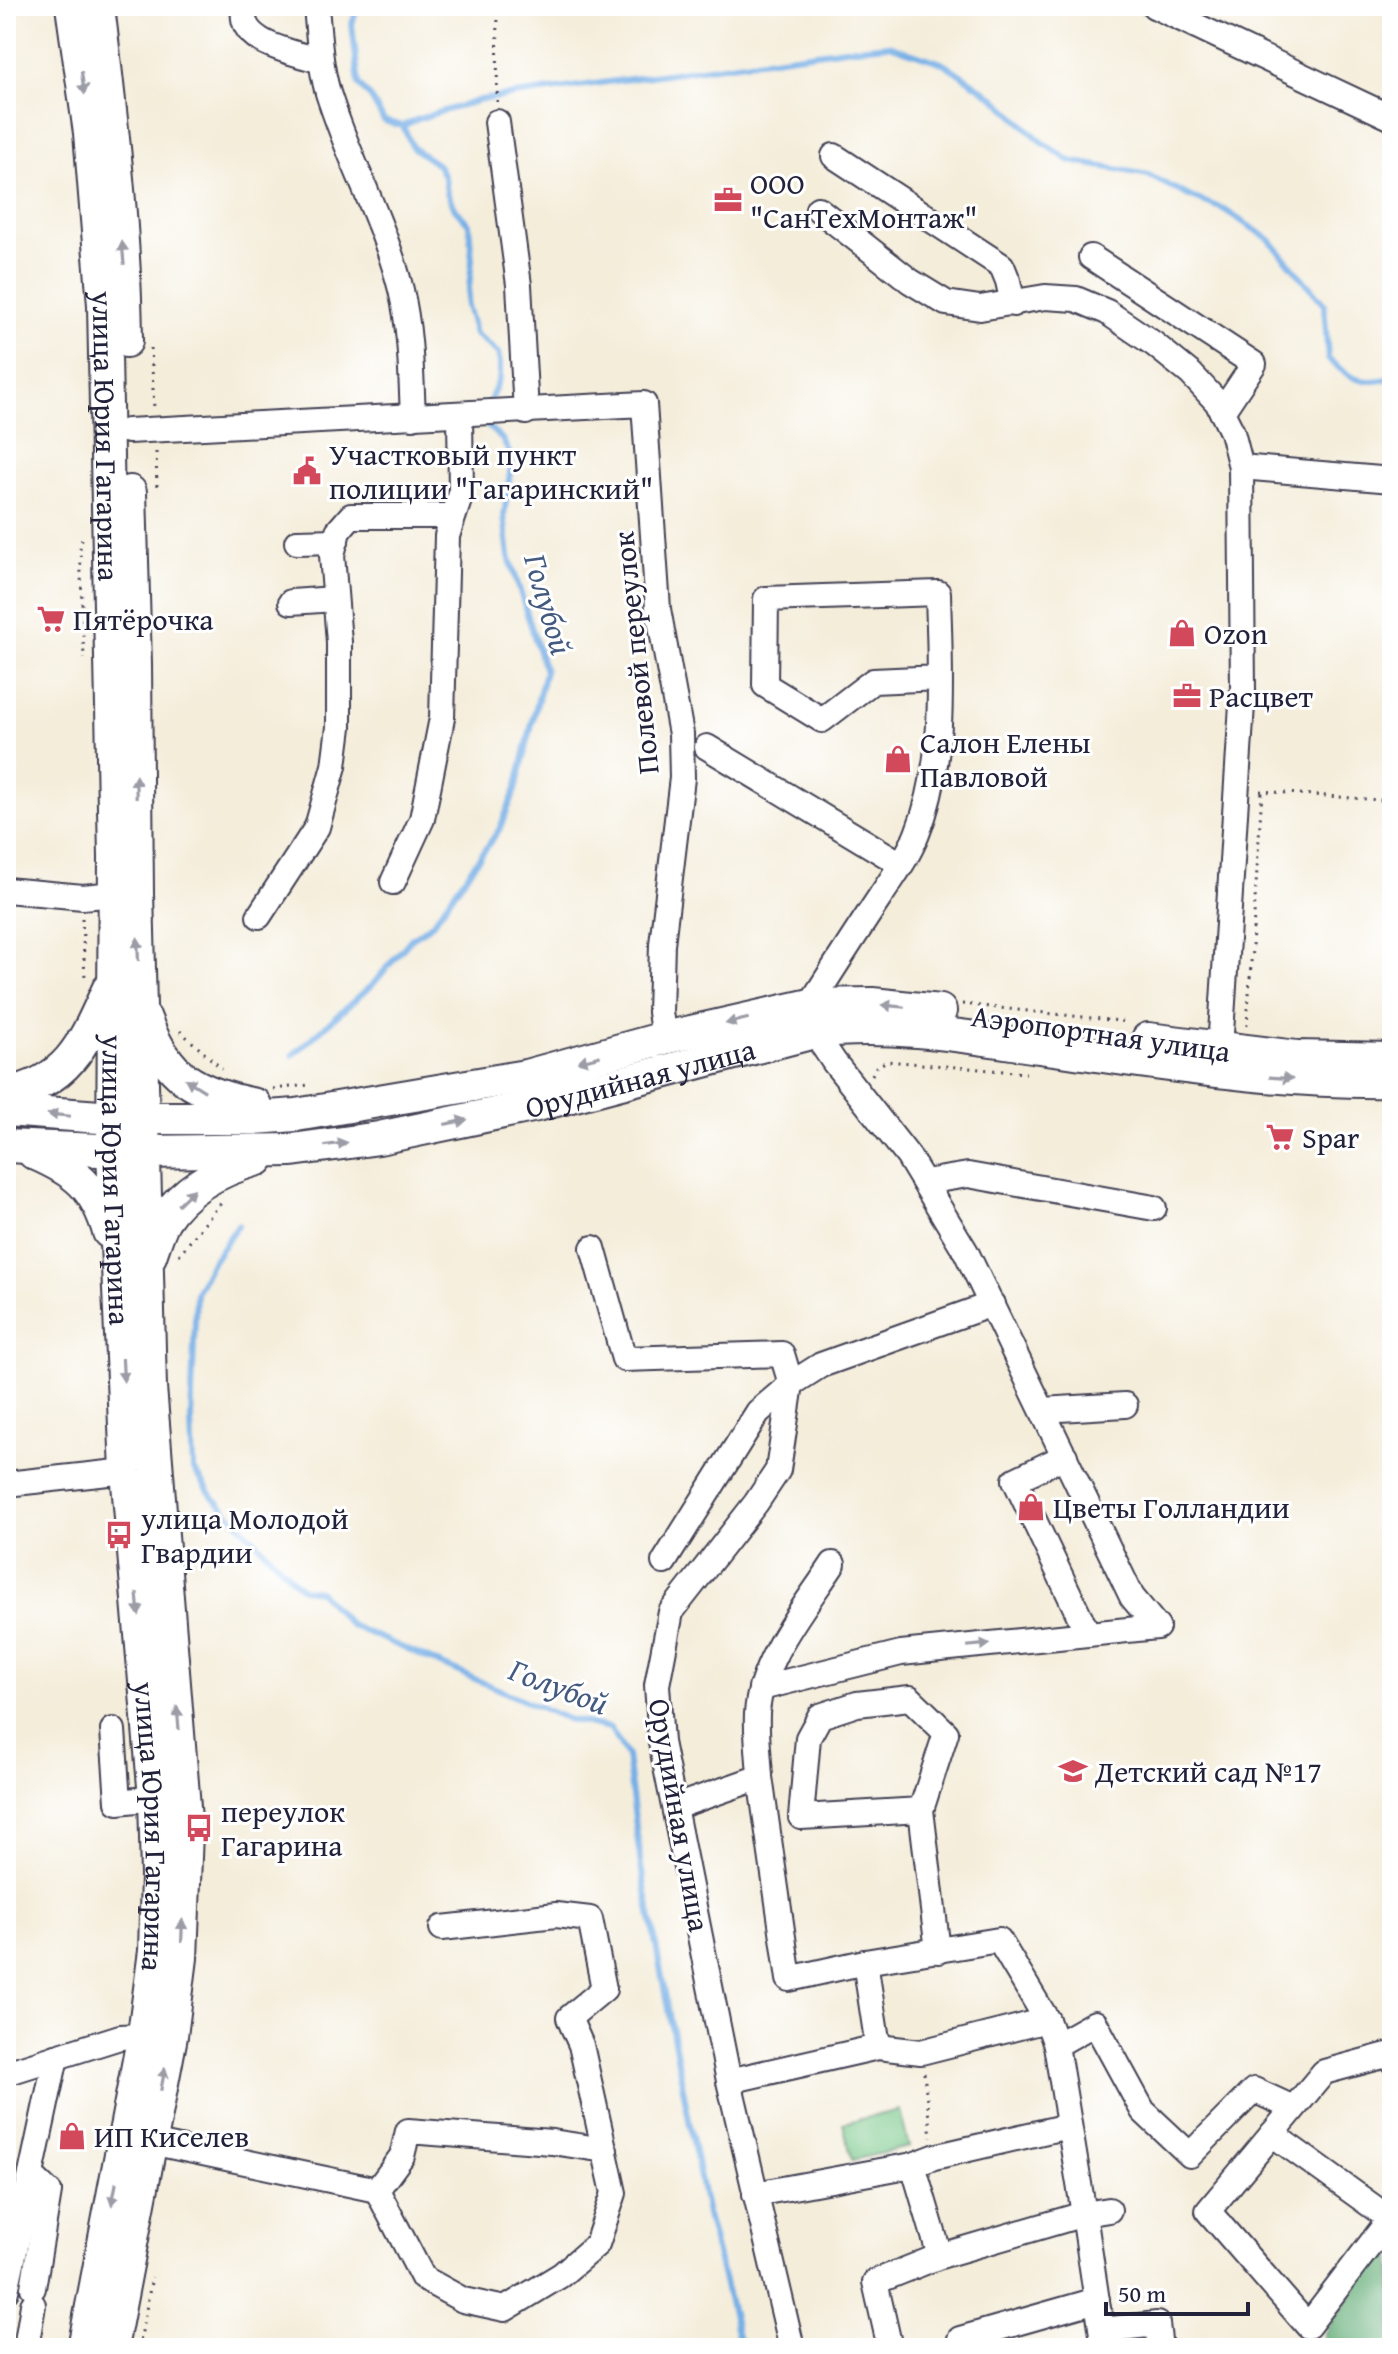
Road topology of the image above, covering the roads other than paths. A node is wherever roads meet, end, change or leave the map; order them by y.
1 (72, 6) edge
2 (98, 6) edge
3 (245, 6) edge
4 (316, 6) edge
5 (1154, 6) edge
6 (321, 61) junction
7 (1392, 118) edge
8 (497, 122) road end
9 (834, 156) dead end
10 (818, 209) dead end
11 (1091, 257) dead end
12 (1013, 304) junction
13 (1222, 412) junction
14 (514, 413) junction
15 (464, 415) junction
16 (413, 417) junction
17 (128, 431) junction
18 (1241, 467) junction
19 (1392, 480) edge
20 (453, 516) junction
21 (336, 541) junction
22 (297, 542) dead end
23 (335, 599) junction
24 (291, 602) dead end
25 (940, 678) junction
26 (707, 747) dead end
27 (901, 864) junction
28 (393, 882) dead end
29 (6, 890) edge
30 (115, 894) junction
31 (259, 916) dead end
32 (99, 978) junction
33 (140, 1005) junction
34 (812, 1018) junction
35 (664, 1038) junction
36 (1220, 1049) junction
37 (1392, 1059) edge
38 (1392, 1081) edge
39 (6, 1094) edge
40 (6, 1110) edge
41 (296, 1115) junction
42 (128, 1118) junction
43 (9, 1146) edge
44 (292, 1150) junction
45 (129, 1152) junction
46 (925, 1182) junction
47 (1154, 1208) dead end
48 (593, 1248) dead end
49 (133, 1264) junction
50 (992, 1304) junction
51 (791, 1384) junction
52 (1125, 1405) dead end
53 (1043, 1410) junction
54 (1065, 1456) junction
55 (127, 1471) junction
56 (6, 1484) edge
57 (664, 1562) dead end
58 (833, 1564) dead end
59 (1088, 1634) junction
60 (761, 1688) junction
61 (113, 1730) dead end
62 (806, 1782) junction
63 (762, 1787) junction
64 (155, 1798) junction
65 (675, 1807) junction
66 (921, 1810) junction
67 (442, 1928) dead end
68 (938, 1951) junction
69 (865, 1962) junction
70 (1047, 2020) junction
71 (158, 2035) junction
72 (1056, 2045) junction
73 (878, 2047) junction
74 (56, 2057) junction
75 (1392, 2060) edge
76 (6, 2073) edge
77 (729, 2081) junction
78 (1293, 2108) junction
79 (1068, 2126) junction
80 (1272, 2134) junction
81 (151, 2142) junction
82 (605, 2150) junction
83 (923, 2161) junction
84 (31, 2175) junction
85 (377, 2190) junction
86 (755, 2194) junction
87 (1109, 2210) dead end
88 (1084, 2214) junction
89 (1391, 2218) edge
90 (940, 2256) junction
91 (6, 2291) edge
92 (1097, 2300) junction
93 (960, 2339) dead end
94 (1103, 2339) edge
95 (26, 2348) edge
96 (84, 2348) edge
97 (111, 2348) edge
98 (792, 2348) edge
99 (890, 2348) edge
100 (1160, 2348) edge

1 -> 30 main road, улица Юрия Гагарина
17 -> 2 main road, улица Юрия Гагарина
3 - 6 street
4 - 6 street
5 - 7 street
6 - 16 street
8 - 14 street
9 - 12 street
10 - 12 street
11 - 13 street
12 - 13 street
13 - 18 street
14 - 15 street
14 - 35 street, Полевой переулок
15 - 16 street
15 - 20 street
16 - 17 street
33 -> 17 main road, улица Юрия Гагарина
18 - 19 street
18 - 36 street
20 - 21 street
20 - 28 street
21 - 22 street
21 - 23 street
23 - 24 street
23 - 31 street
25 - 25 street
25 - 27 street
26 - 27 street
27 - 34 street
29 - 30 street
30 - 32 main road, улица Юрия Гагарина
32 - 39 main road
32 - 42 main road, улица Юрия Гагарина
41 -> 33 main road
33 - 42 main road, улица Юрия Гагарина
34 -> 35 main road, Орудийная улица
36 -> 34 main road, Аэропортная улица
34 -> 38 main road, Аэропортная улица
44 -> 34 main road, Орудийная улица
34 - 46 street
35 -> 41 main road, Орудийная улица
36 - 37 main road, Аэропортная улица
42 -> 40 main road, Орудийная улица
41 - 42 main road, Орудийная улица
42 - 45 main road, улица Юрия Гагарина
43 - 45 main road, Орудийная улица
43 - 49 main road
44 - 45 main road, Орудийная улица
49 -> 44 main road
45 - 49 main road, улица Юрия Гагарина
46 - 47 street
46 - 50 street
48 - 51 street
49 -> 55 main road, улица Юрия Гагарина
71 -> 49 main road, улица Юрия Гагарина
50 - 51 street
50 - 53 street
51 - 57 street
51 - 65 street, Орудийная улица
52 - 53 street
53 - 54 street
54 - 59 street
54 - 59 street
55 - 56 street
55 -> 64 main road, улица Юрия Гагарина
58 - 60 street
60 -> 59 street
60 - 63 street
61 - 64 street
62 - 63 street
62 - 66 street
62 - 66 street
63 - 65 street
63 - 69 street
64 - 71 main road, улица Юрия Гагарина
65 - 77 street, Орудийная улица
66 - 68 street
67 - 82 street
68 - 69 street
68 - 70 street
69 - 73 street
70 - 72 street
70 - 73 street
71 - 74 street
81 -> 71 main road, улица Юрия Гагарина
71 -> 96 main road, улица Юрия Гагарина
72 - 78 street
72 - 79 street
73 - 77 street
74 - 76 street
74 - 84 street
75 - 78 street
77 - 86 street, Орудийная улица
78 - 80 street
79 - 83 street
79 - 88 street
80 - 89 street
80 - 89 street
81 - 85 street
81 - 97 main road, улица Юрия Гагарина
82 - 85 street
82 - 85 street
83 - 86 street
83 - 90 street
84 - 91 street
84 - 95 street
86 - 98 street, Орудийная улица
87 - 88 street
88 - 90 street
88 - 92 street
90 - 99 street
92 - 93 street
92 - 94 street
94 - 100 street

